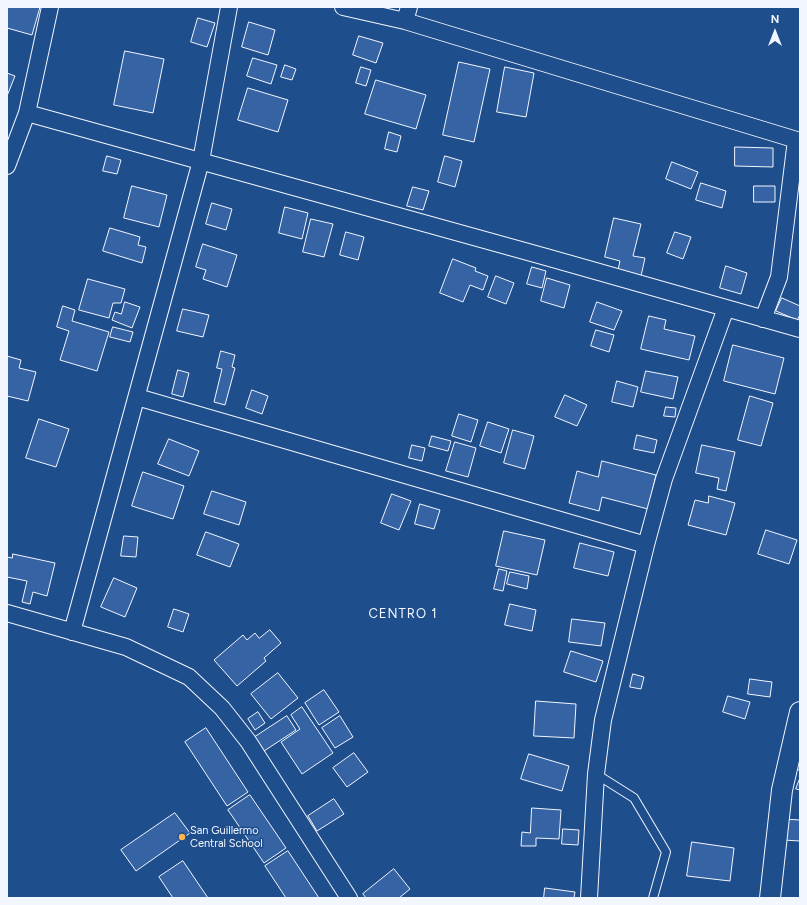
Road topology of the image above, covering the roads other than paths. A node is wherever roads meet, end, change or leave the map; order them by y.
1 (50, 7) edge
2 (228, 7) edge
3 (343, 7) edge
4 (407, 14) edge
5 (27, 113) junction
6 (798, 140) edge
7 (201, 161) junction
8 (7, 166) edge
9 (726, 308) junction
10 (763, 319) junction
11 (800, 330) edge
12 (137, 397) junction
13 (646, 545) junction
14 (7, 613) edge
15 (72, 632) junction
16 (800, 712) edge
17 (596, 774) junction
18 (349, 898) edge
19 (589, 898) edge
20 (653, 898) edge
21 (770, 898) edge

1 - 5 street
2 - 7 street
3 - 4 street
4 - 6 street
5 - 7 street
5 - 8 street
6 - 10 street
7 - 9 street
7 - 12 street
9 - 10 street
9 - 13 street
10 - 11 street
12 - 13 street
12 - 15 street
13 - 17 street
14 - 15 street
15 - 18 street
16 - 21 street
17 - 19 street
17 - 20 lane

